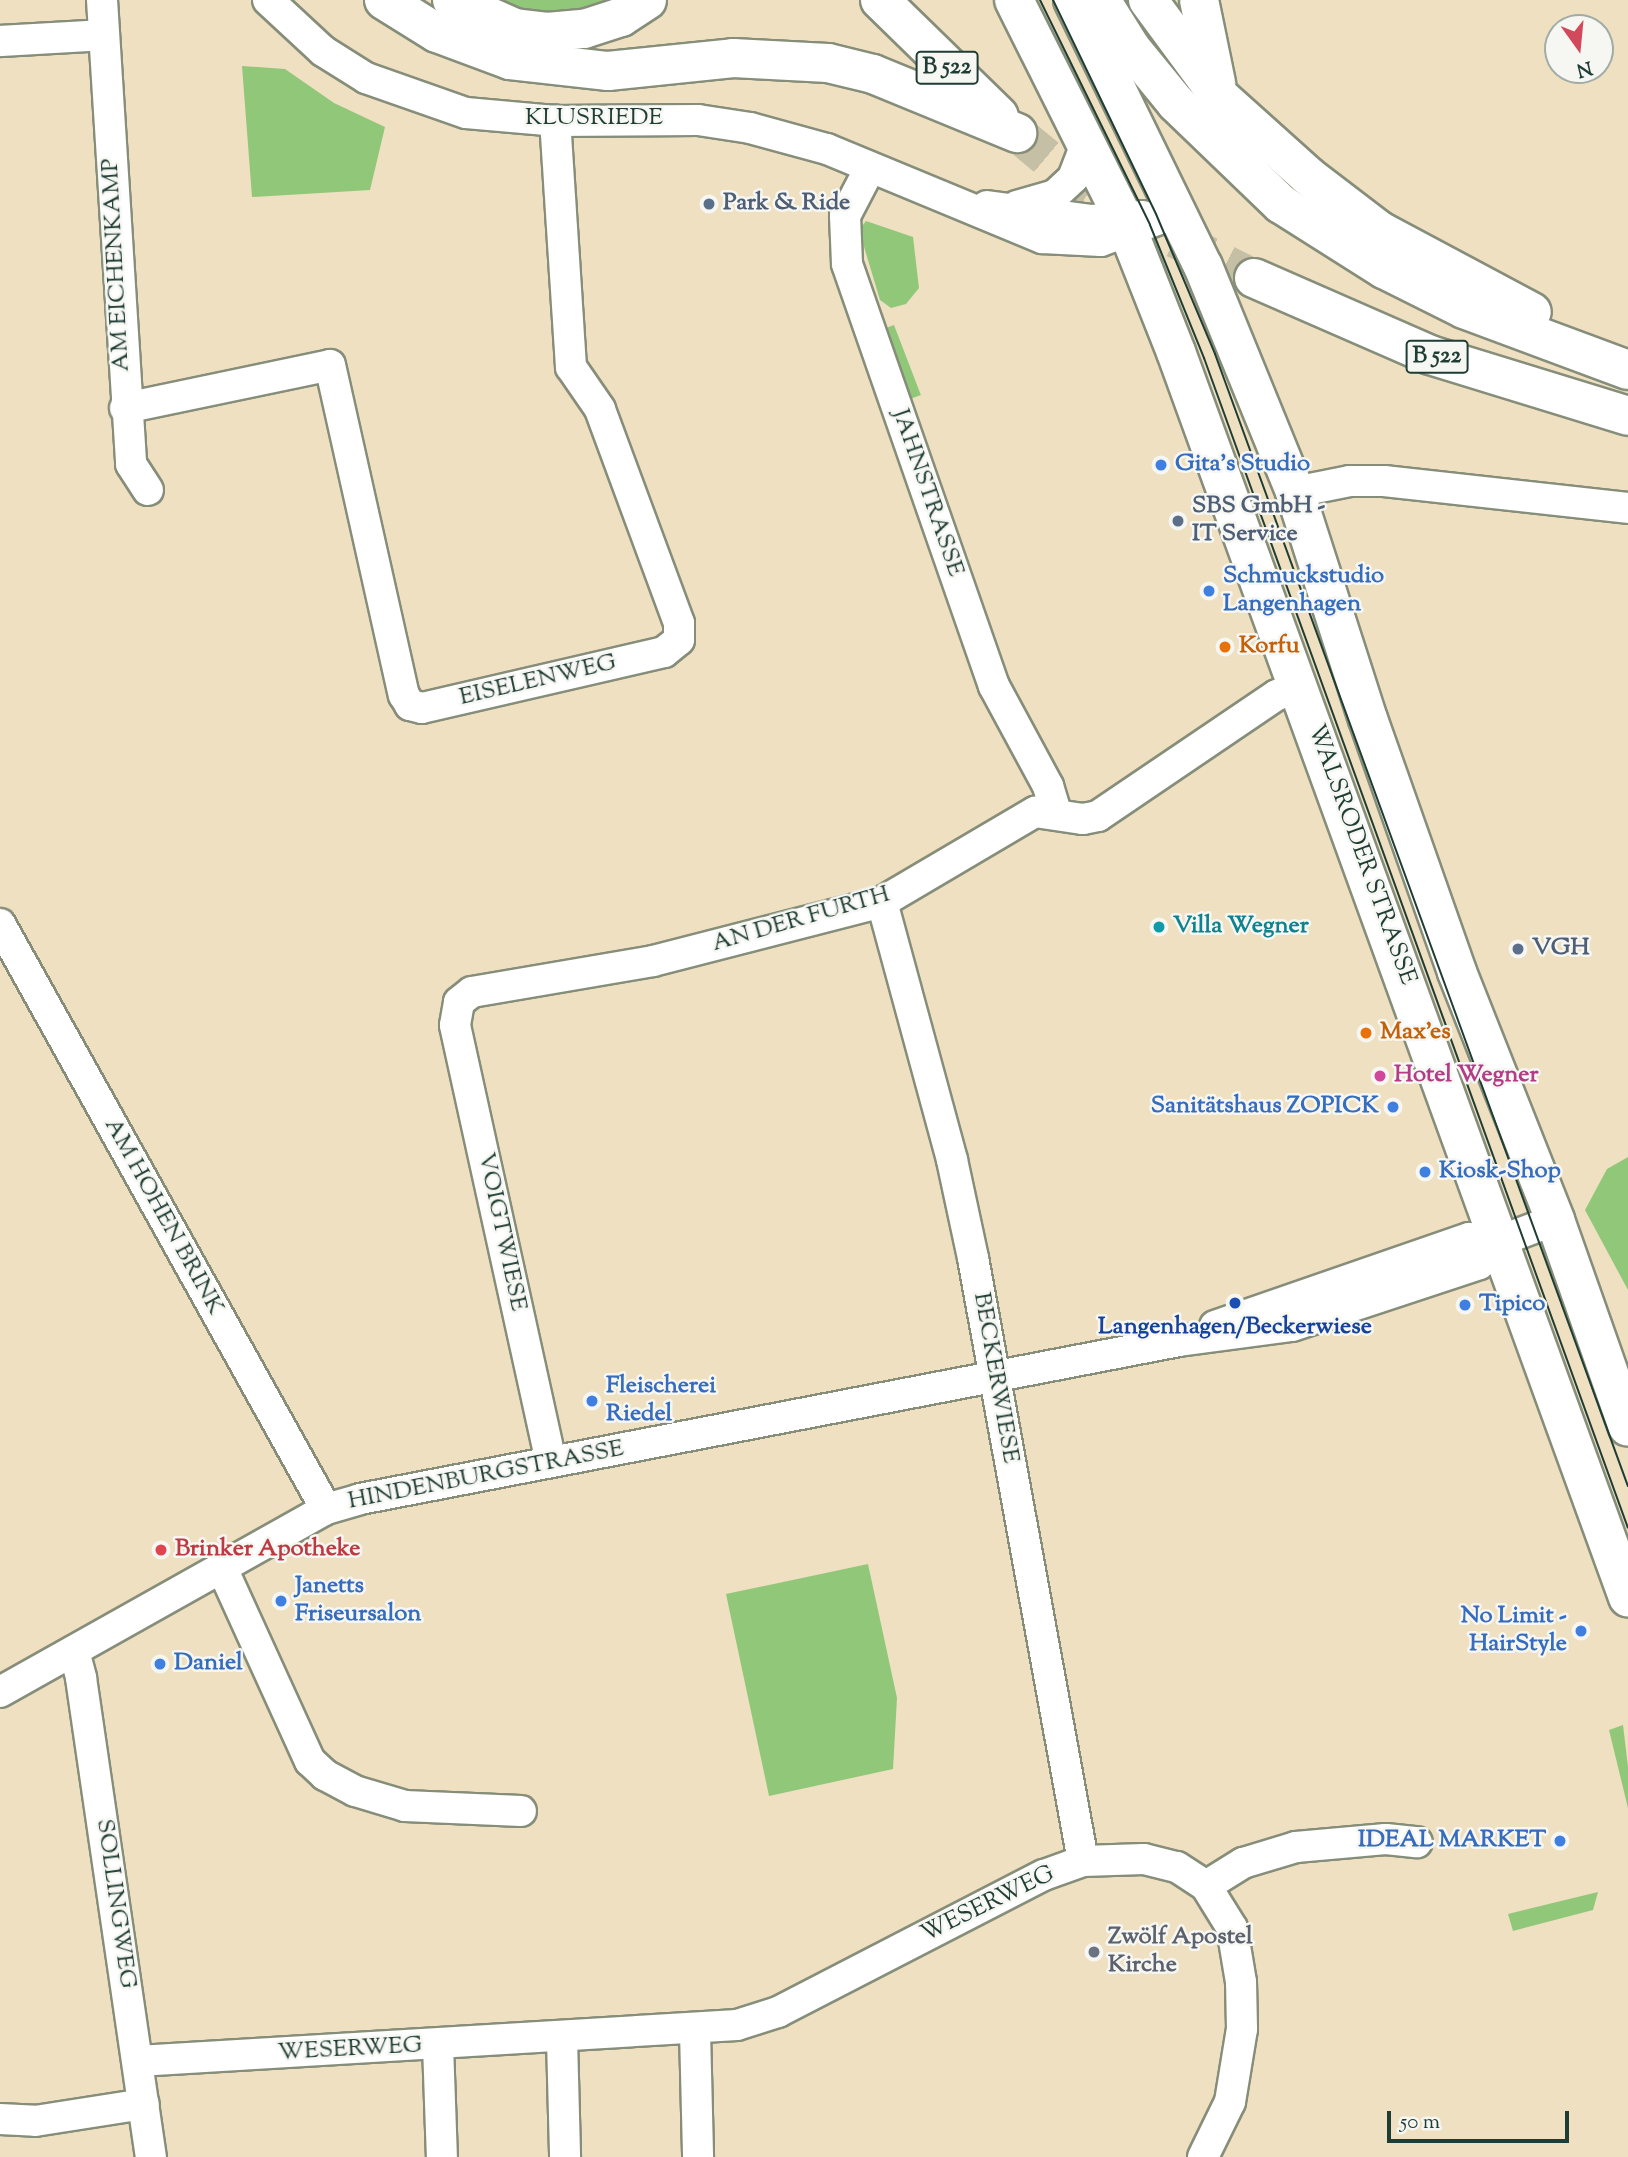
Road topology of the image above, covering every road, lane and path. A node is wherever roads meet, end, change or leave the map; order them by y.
1 (102, 0) edge
2 (268, 0) edge
3 (384, 0) edge
4 (452, 0) edge
5 (647, 0) edge
6 (880, 0) edge
7 (1014, 0) edge
8 (1148, 0) edge
9 (1199, 0) edge
10 (1083, 1) edge
11 (104, 35) junction
12 (0, 41) edge
13 (1219, 95) junction
14 (555, 121) junction
15 (1086, 144) junction
16 (870, 168) junction
17 (942, 199) junction
18 (1003, 208) junction
19 (1178, 212) junction
20 (1126, 226) junction
21 (1254, 278) tunnel mouth
22 (1587, 357) junction
23 (1628, 370) edge
24 (125, 408) junction
25 (1628, 416) edge
26 (148, 489) dead end
27 (1296, 492) junction
28 (1628, 509) edge
29 (1300, 686) junction
30 (1056, 812) junction
31 (882, 902) junction
32 (0, 924) edge
33 (458, 1002) joint
34 (1555, 1220) junction
35 (1497, 1242) junction
36 (995, 1378) junction
37 (1628, 1427) edge
38 (551, 1462) junction
39 (326, 1509) junction
40 (222, 1568) junction
41 (1628, 1597) edge
42 (74, 1651) junction
43 (0, 1692) edge
44 (521, 1811) dead end
45 (1417, 1842) dead end
46 (1083, 1861) junction
47 (1206, 1886) junction
48 (695, 2031) junction
49 (562, 2039) junction
50 (438, 2045) junction
51 (138, 2061) junction
52 (144, 2104) junction
53 (0, 2119) edge
54 (151, 2157) edge
55 (442, 2157) edge
56 (565, 2157) edge
57 (698, 2157) edge
58 (1203, 2157) edge

1 - 11 street, AM EICHENKAMP
2 - 14 street, KLUSRIEDE
3 - 6 main road, B 522
4 - 5 main road
7 - 15 main road, WALSRODER STRASSE
8 - 13 main road
9 - 13 main road
10 - 19 main road, WALSRODER STRASSE
10 - 22 main road, B 522
11 - 12 street
11 - 24 street, AM EICHENKAMP
13 - 22 main road
14 - 16 street, KLUSRIEDE
14 - 24 street, EISELENWEG
15 - 18 street, KLUSRIEDE
15 - 20 main road, WALSRODER STRASSE
16 - 17 street, KLUSRIEDE
16 - 30 street, JAHNSTRASSE
17 - 18 street, KLUSRIEDE
17 - 20 street, KLUSRIEDE
18 - 20 street, KLUSRIEDE
19 - 20 street, KLUSRIEDE
19 - 27 main road, WALSRODER STRASSE
20 - 29 main road, WALSRODER STRASSE
21 - 25 main road, B 522
22 - 23 main road, B 522
24 - 26 street, AM EICHENKAMP
27 - 28 street
27 - 34 main road, WALSRODER STRASSE
29 - 30 street, AN DER FURTH
29 - 35 main road, WALSRODER STRASSE
30 - 31 street, AN DER FURTH
31 - 33 street, AN DER FURTH
31 - 36 street, BECKERWIESE
32 - 39 street, AM HOHEN BRINK
33 - 38 street, VOIGTWIESE
34 - 35 street, HINDENBURGSTRASSE
34 - 37 main road, WALSRODER STRASSE
35 - 36 street, HINDENBURGSTRASSE
35 - 41 main road, WALSRODER STRASSE
36 - 38 street, HINDENBURGSTRASSE
36 - 46 street, BECKERWIESE
38 - 39 street, HINDENBURGSTRASSE
39 - 40 street, HINDENBURGSTRASSE
40 - 42 street, HINDENBURGSTRASSE
40 - 44 street
42 - 43 street, HINDENBURGSTRASSE
42 - 51 street, SOLLINGWEG
45 - 47 street
46 - 47 street, WESERWEG
46 - 48 street, WESERWEG
47 - 58 street
48 - 49 street, WESERWEG
48 - 57 street
49 - 50 street, WESERWEG
49 - 56 street
50 - 51 street, WESERWEG
50 - 55 street
51 - 52 street, SOLLINGWEG
52 - 53 street
52 - 54 street, SOLLINGWEG

